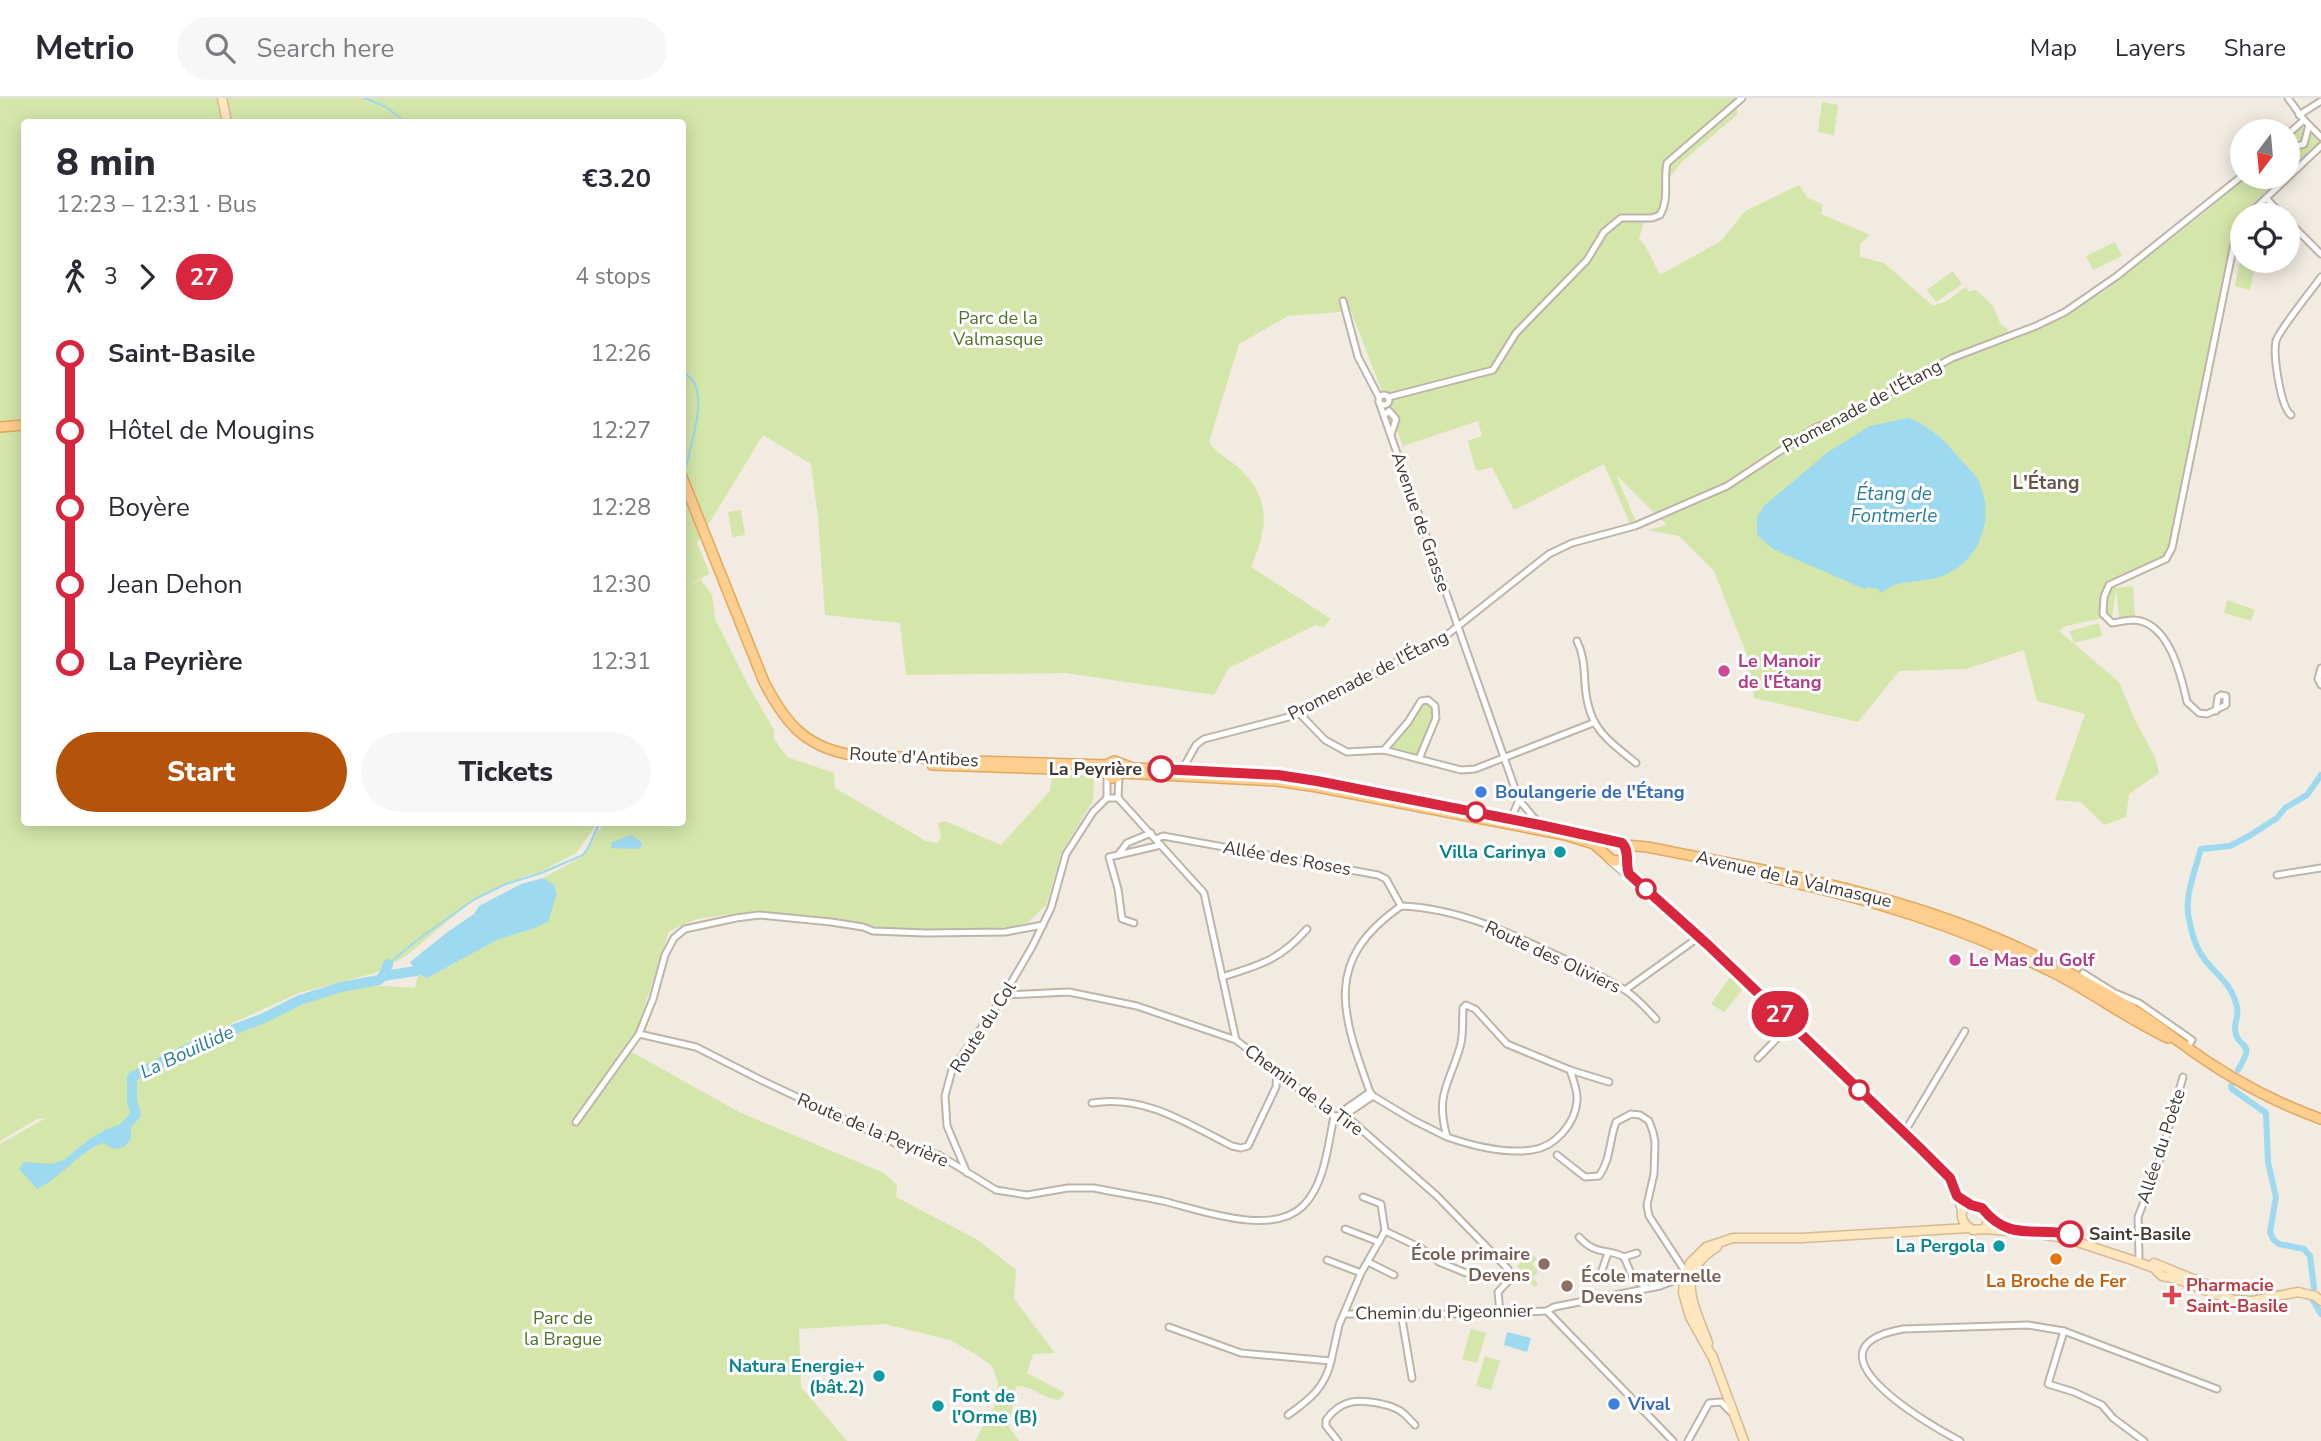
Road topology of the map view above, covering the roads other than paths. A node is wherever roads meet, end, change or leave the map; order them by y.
1 (222, 98) edge
2 (1742, 98) edge
3 (2288, 98) edge
4 (2321, 101) edge
5 (226, 119) edge
6 (2304, 120) junction
7 (2300, 124) edge
8 (2321, 137) edge
9 (2300, 145) edge
10 (2321, 146) edge
11 (2230, 186) edge
12 (2266, 198) junction
13 (2261, 203) edge
14 (2271, 203) edge
15 (2300, 233) edge
16 (2321, 254) edge
17 (2230, 263) edge
18 (2321, 278) edge
19 (1343, 301) dead end
20 (1379, 399) junction
21 (1388, 400) junction
22 (1387, 413) junction
23 (2291, 415) dead end
24 (21, 419) edge
25 (0, 421) edge
26 (21, 425) edge
27 (0, 426) edge
28 (1391, 436) junction
29 (686, 487) edge
30 (686, 503) edge
31 (1457, 628) junction
32 (1577, 641) dead end
33 (2321, 668) edge
34 (2321, 685) edge
35 (2216, 711) dead end
36 (1300, 714) junction
37 (1593, 723) junction
38 (1384, 750) junction
39 (1192, 752) junction
40 (1419, 759) junction
41 (1504, 759) junction
42 (941, 762) junction
43 (1636, 763) dead end
44 (1182, 770) junction
45 (1106, 771) junction
46 (1120, 771) junction
47 (1196, 771) junction
48 (1107, 798) junction
49 (1118, 798) junction
50 (1519, 800) junction
51 (1511, 819) junction
52 (1540, 825) junction
53 (1523, 827) junction
54 (1150, 833) junction
55 (1156, 839) junction
56 (1620, 843) junction
57 (1161, 845) junction
58 (1118, 855) junction
59 (1608, 856) junction
60 (1626, 856) junction
61 (2321, 868) edge
62 (1629, 874) junction
63 (2277, 875) dead end
64 (1806, 883) junction
65 (1401, 906) junction
66 (1134, 923) dead end
67 (1043, 925) junction
68 (1307, 929) dead end
69 (1699, 937) junction
70 (2082, 973) dead end
71 (1222, 977) junction
72 (1625, 990) junction
73 (1004, 995) junction
74 (1656, 1019) dead end
75 (1791, 1024) junction
76 (1965, 1031) dead end
77 (639, 1034) junction
78 (1236, 1040) junction
79 (2185, 1046) junction
80 (1758, 1058) dead end
81 (1570, 1070) junction
82 (1277, 1073) junction
83 (2183, 1077) dead end
84 (1609, 1082) dead end
85 (1372, 1094) junction
86 (1092, 1103) dead end
87 (1345, 1115) junction
88 (1334, 1116) junction
89 (2321, 1119) edge
90 (576, 1122) dead end
91 (1904, 1133) junction
92 (1447, 1137) junction
93 (1557, 1155) dead end
94 (968, 1174) junction
95 (1957, 1196) junction
96 (1363, 1197) dead end
97 (1971, 1205) junction
98 (1962, 1215) junction
99 (1987, 1217) junction
100 (1345, 1228) dead end
101 (1969, 1228) junction
102 (1985, 1229) junction
103 (1949, 1230) junction
104 (1385, 1231) junction
105 (2013, 1231) junction
106 (2033, 1233) junction
107 (1579, 1237) dead end
108 (1379, 1242) junction
109 (1608, 1253) junction
110 (1637, 1253) dead end
111 (1624, 1257) junction
112 (2139, 1257) junction
113 (1676, 1258) junction
114 (1327, 1260) dead end
115 (1368, 1262) junction
116 (1602, 1270) dead end
117 (2163, 1271) junction
118 (1361, 1273) junction
119 (1466, 1273) dead end
120 (1689, 1273) junction
121 (1394, 1275) dead end
122 (1647, 1288) junction
123 (2321, 1301) edge
124 (1547, 1311) junction
125 (1401, 1313) junction
126 (1500, 1313) junction
127 (1344, 1314) junction
128 (1169, 1328) dead end
129 (2064, 1331) junction
130 (1714, 1360) junction
131 (1331, 1361) junction
132 (1412, 1378) dead end
133 (2217, 1389) dead end
134 (1288, 1415) dead end
135 (1415, 1425) dead end
136 (1740, 1430) junction
137 (1338, 1441) edge
138 (1673, 1441) edge
139 (1688, 1441) edge
140 (1744, 1441) edge
141 (1960, 1441) edge
142 (2144, 1441) edge

1 - 5 main road
2 - 21 street
3 - 6 street
4 - 6 street
6 - 7 street
6 - 8 street
6 - 9 street
10 - 12 street
11 - 31 street, Promenade de l'Étang
12 - 13 street
12 - 14 street
15 - 16 street
17 - 35 street
18 - 23 street
19 - 20 street, Avenue de Grasse
20 - 21 street
20 - 22 street, Avenue de Grasse
21 - 22 street
22 - 28 street, Avenue de Grasse
22 - 28 street
24 - 25 main road
26 - 27 main road
28 - 31 street, Avenue de Grasse
29 - 42 main road, Route d'Antibes
30 - 42 main road, Route d'Antibes
31 - 36 street, Promenade de l'Étang
31 - 41 street, Avenue de Grasse
32 - 37 street
33 - 34 street
36 - 38 street
36 - 39 street, Promenade de l'Étang
37 - 41 street
37 - 43 street
38 - 40 street
38 - 40 street
39 - 44 street, Promenade de l'Étang
39 - 47 street
40 - 41 street
41 - 50 street, Avenue de Grasse
42 - 45 main road, Route d'Antibes
44 - 46 main road, Avenue de la Valmasque
44 - 47 main road, Avenue de la Valmasque
45 - 46 main road
45 - 46 main road
45 - 48 street
46 - 49 street
46 - 53 main road
47 - 51 main road, Avenue de la Valmasque
48 - 49 street
48 - 67 street, Route du Col
49 - 54 street, Chemin de la Tire
50 - 51 street
50 - 52 street, Avenue de Grasse
51 - 52 main road, Avenue de la Valmasque
51 - 53 main road
52 - 56 main road, Avenue de la Valmasque
53 - 59 main road
54 - 55 street, Chemin de la Tire
54 - 58 street
55 - 57 street, Chemin de la Tire
55 - 65 street, Allée des Roses
56 - 59 main road
56 - 60 main road
56 - 64 main road, Avenue de la Valmasque
57 - 58 street
57 - 71 street, Chemin de la Tire
58 - 66 street
59 - 60 main road, Avenue de la Valmasque
59 - 62 street
60 - 62 street
60 - 64 main road, Avenue de la Valmasque
61 - 63 street
62 - 69 street
64 - 79 main road, Avenue de la Valmasque
65 - 72 street, Route des Oliviers
65 - 85 street
67 - 73 street, Route du Col
67 - 77 street
68 - 71 street
69 - 72 street
69 - 75 street
70 - 79 street
71 - 78 street, Chemin de la Tire
72 - 74 street, Route des Oliviers
73 - 78 street
73 - 94 street, Route du Col
75 - 80 street
75 - 91 street
76 - 91 street
77 - 90 street
77 - 94 street, Route de la Peyrière
78 - 82 street, Chemin de la Tire
79 - 89 main road, Avenue de la Valmasque
81 - 84 street
81 - 92 street
81 - 92 street
82 - 86 street
82 - 88 street, Chemin de la Tire
83 - 112 street, Allée du Poète
85 - 87 street
85 - 92 street
87 - 88 street, Chemin de la Tire
87 - 126 street, Chemin de la Tire
88 - 94 street, Route de la Peyrière
91 - 95 street
93 - 113 street
95 - 97 street
95 - 98 street
96 - 104 street
97 - 98 main road
97 - 99 main road
98 - 101 main road
98 - 103 main road
99 - 102 main road
99 - 105 main road
100 - 108 street
101 - 102 main road
101 - 103 main road
102 - 105 main road
103 - 120 main road
104 - 108 street
104 - 119 street
105 - 106 main road
106 - 112 main road
106 - 117 main road
107 - 109 street
108 - 115 street
109 - 111 street
109 - 116 street
110 - 111 street
111 - 122 street
112 - 117 main road
113 - 120 street
113 - 120 street
114 - 118 street
115 - 118 street
115 - 121 street
117 - 123 main road
118 - 127 street
120 - 122 street, Chemin du Pigeonnier
120 - 130 main road
120 - 130 main road
122 - 124 street, Chemin du Pigeonnier
124 - 126 street, Chemin du Pigeonnier
124 - 138 street
125 - 126 street, Chemin du Pigeonnier
125 - 127 street, Chemin du Pigeonnier
125 - 132 street
127 - 131 street
128 - 131 street
129 - 133 street
129 - 141 street
129 - 142 street
130 - 136 main road
131 - 134 street
135 - 137 street
136 - 139 street
136 - 140 main road

